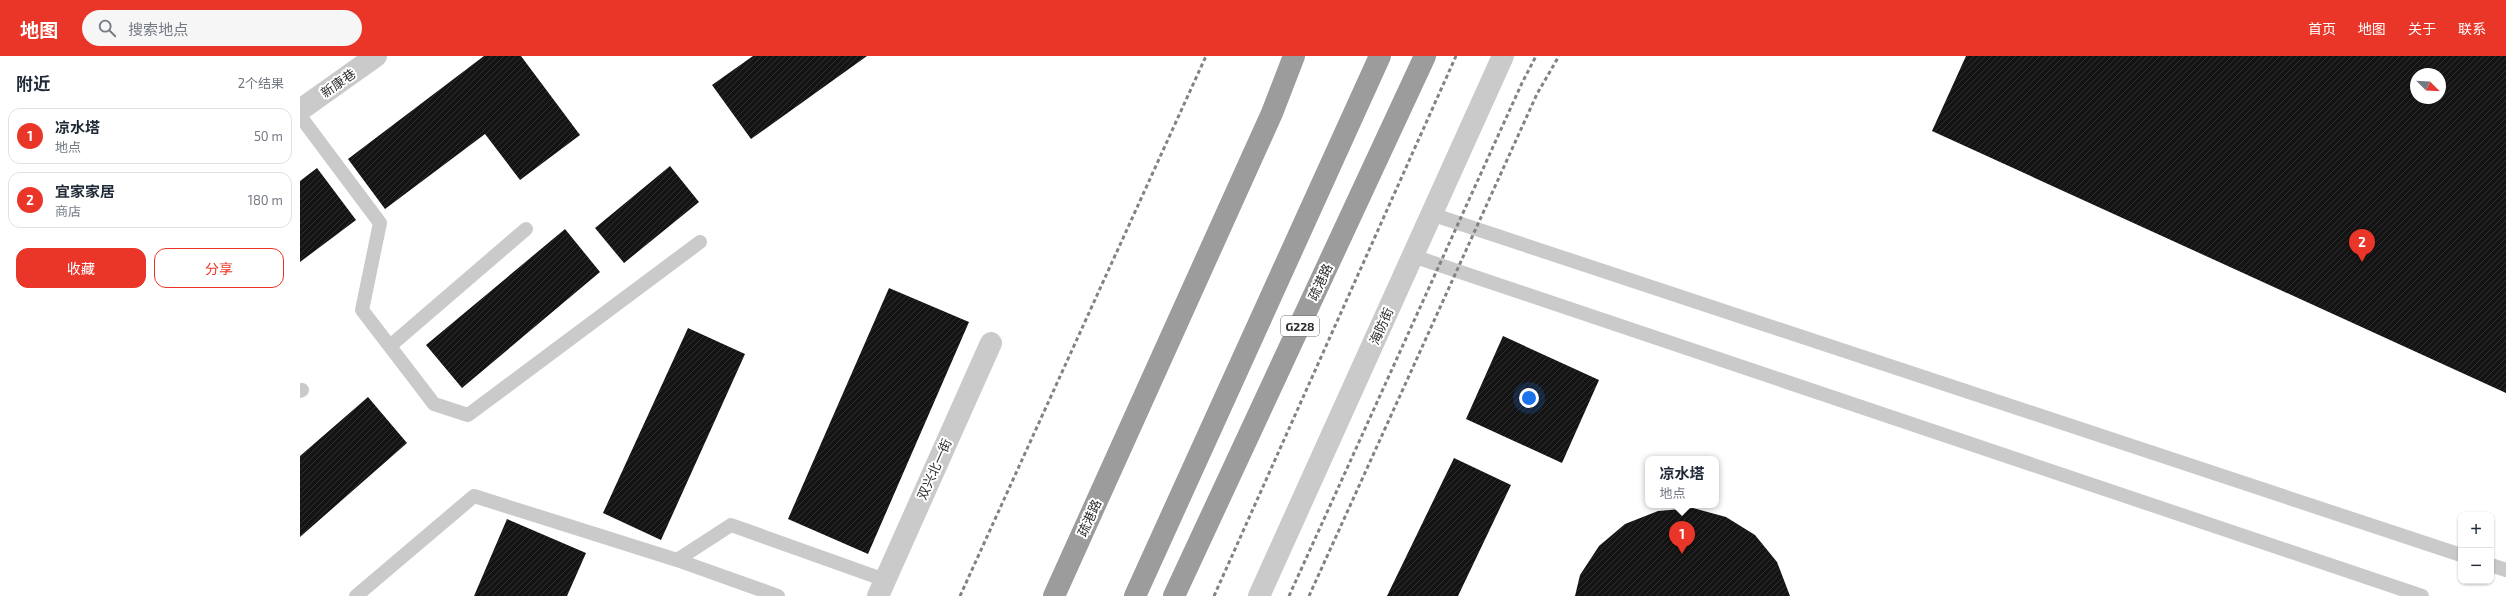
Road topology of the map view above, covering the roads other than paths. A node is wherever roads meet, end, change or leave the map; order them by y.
1 (376, 56) edge
2 (1294, 56) edge
3 (1302, 56) edge
4 (1380, 56) edge
5 (1425, 56) edge
6 (1503, 56) edge
7 (300, 110) edge
8 (1272, 113) junction
9 (300, 116) edge
10 (1431, 214) junction
11 (526, 229) dead end
12 (700, 242) dead end
13 (1413, 256) junction
14 (991, 342) dead end
15 (390, 346) junction
16 (2458, 554) edge
17 (677, 560) junction
18 (2494, 566) edge
19 (2506, 570) edge
20 (881, 588) edge
21 (356, 596) edge
22 (778, 596) edge
23 (1054, 596) edge
24 (1136, 596) edge
25 (1174, 596) edge
26 (1259, 596) edge
27 (2422, 596) edge

1 - 7 street, 新康巷
2 - 8 highway
3 - 8 highway
4 - 24 highway
5 - 25 highway, 疏港路 / G228
6 - 10 street, 海防街
8 - 23 highway, 疏港路
9 - 15 lane
10 - 13 street, 海防街
10 - 16 lane
11 - 15 lane
12 - 15 lane
13 - 26 street, 海防街
13 - 27 lane
14 - 20 street, 双兴北一街
17 - 20 lane
17 - 21 lane
17 - 22 lane
18 - 19 lane

